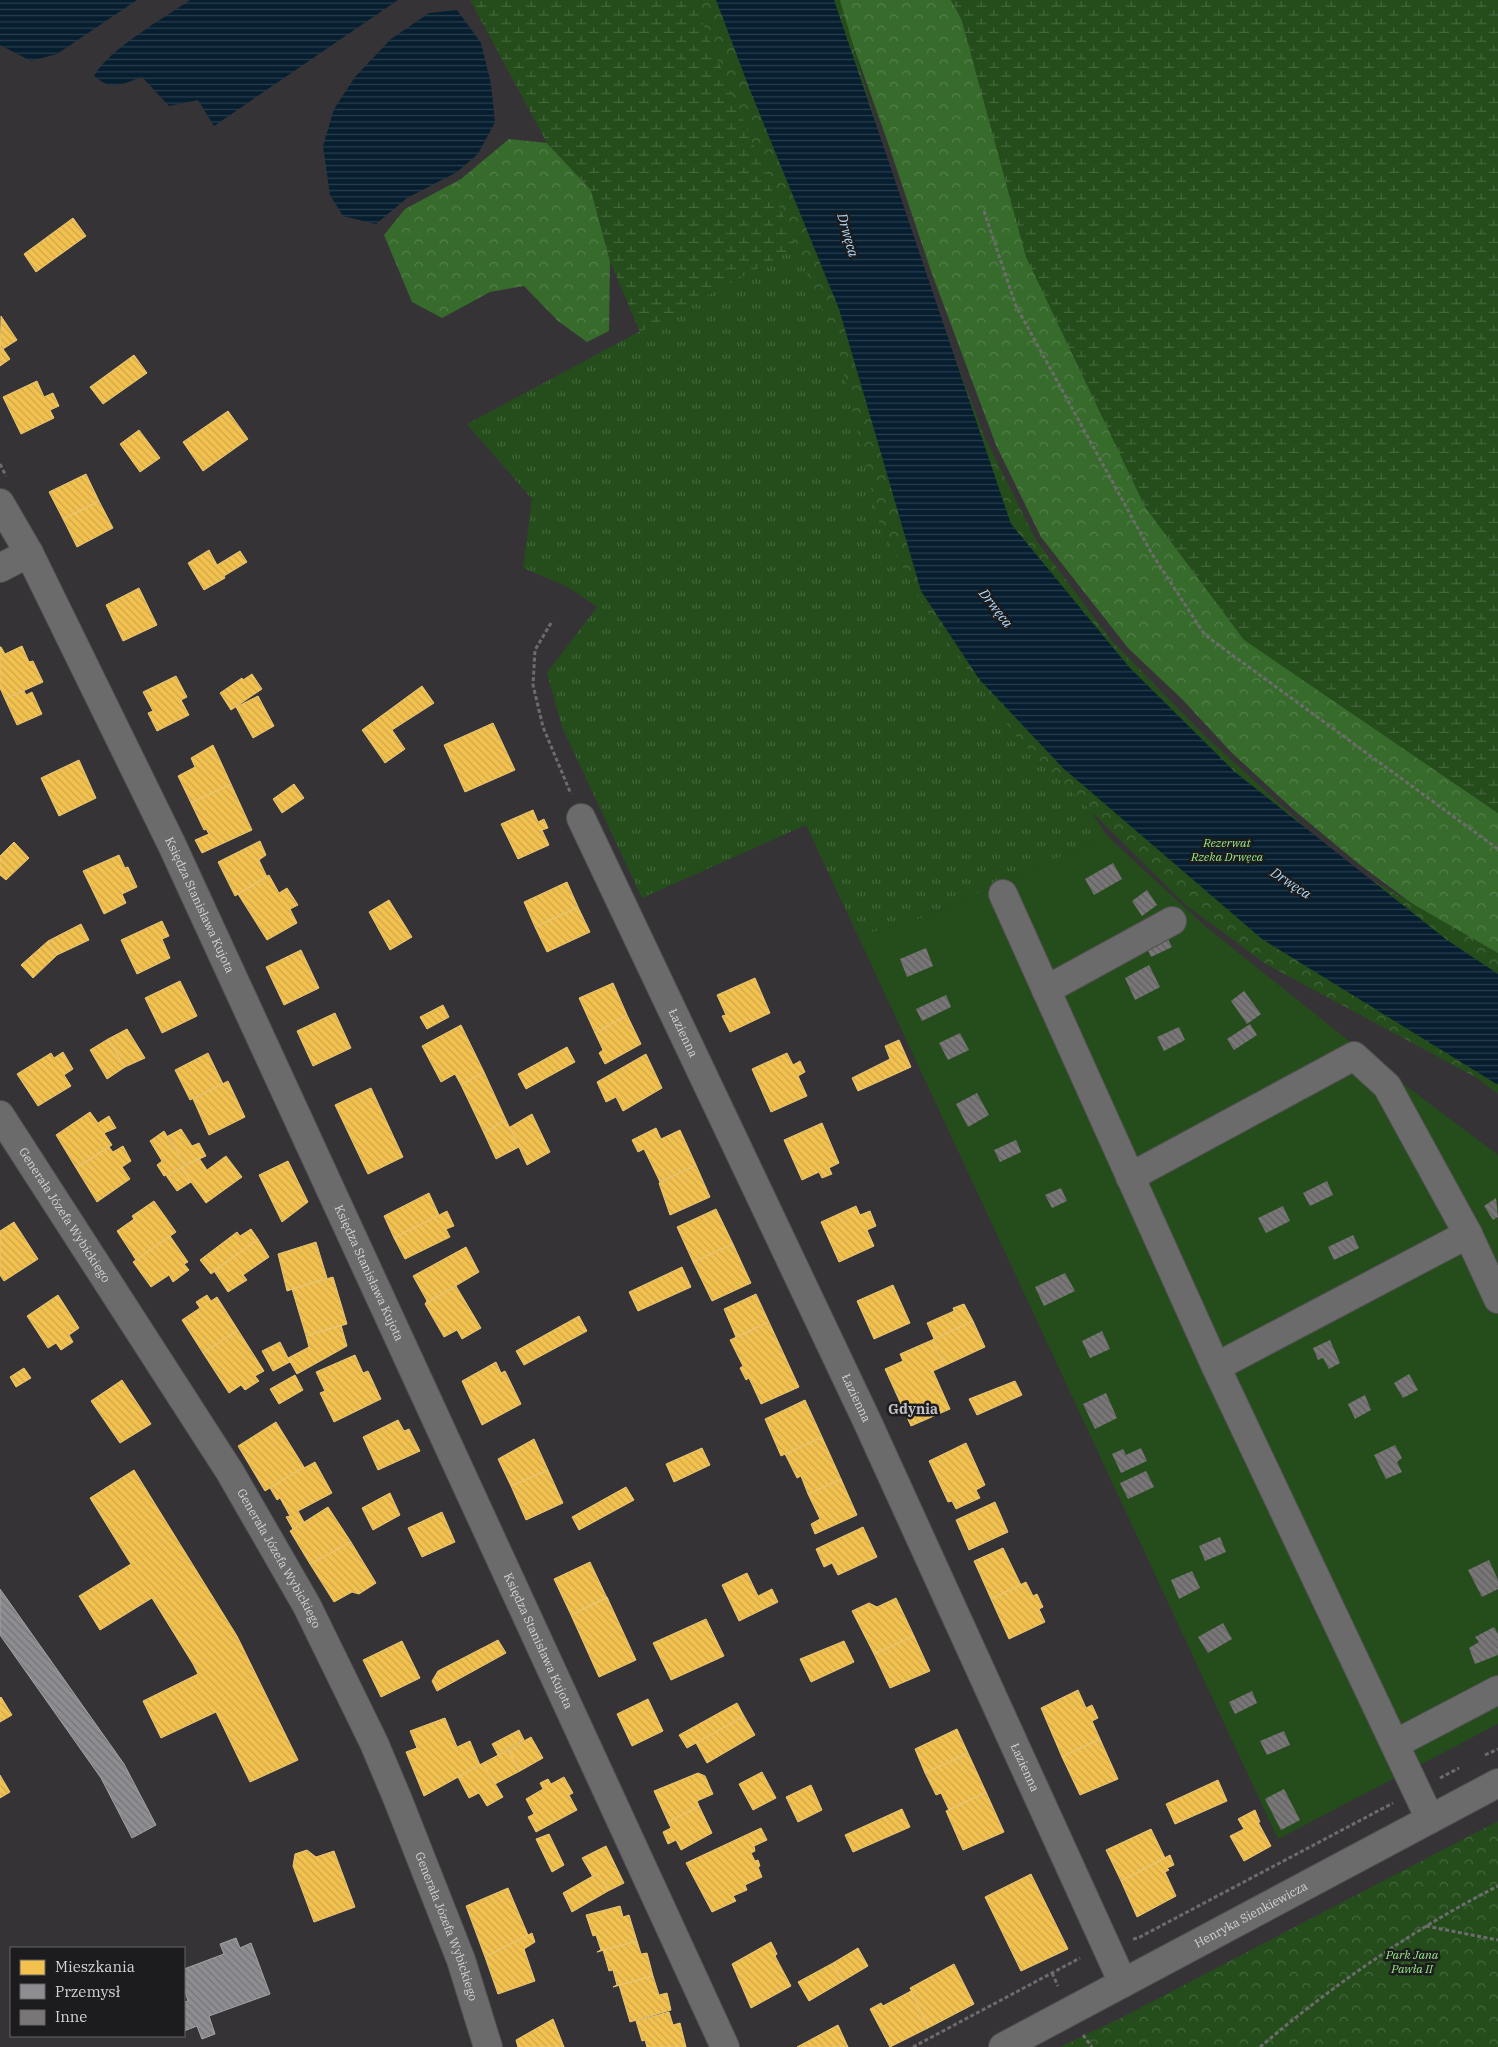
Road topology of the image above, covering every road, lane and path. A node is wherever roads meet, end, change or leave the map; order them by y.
1 (984, 211) dead end
2 (0, 504) edge
3 (29, 553) junction
4 (0, 568) edge
5 (551, 623) dead end
6 (581, 818) joint
7 (1498, 849) edge
8 (1003, 894) dead end
9 (1172, 921) dead end
10 (1046, 990) junction
11 (0, 1115) edge
12 (1130, 1177) junction
13 (1468, 1234) junction
14 (1498, 1299) edge
15 (1216, 1367) junction
16 (1498, 1690) edge
17 (1395, 1744) junction
18 (1498, 1749) edge
19 (1482, 1757) dead end
20 (1465, 1765) dead end
21 (1498, 1783) edge
22 (1417, 1790) junction
23 (1430, 1819) junction
24 (1498, 1886) edge
25 (1425, 1926) junction
26 (1498, 1940) edge
27 (1105, 1944) junction
28 (1123, 1983) junction
29 (486, 2044) edge
30 (725, 2047) edge
31 (913, 2047) edge
32 (1003, 2047) edge
33 (1260, 2047) edge

1 - 7 path
2 - 3 street, Księdza Stanisława Kujota
3 - 4 street
3 - 30 street, Księdza Stanisława Kujota
5 - 6 path
6 - 27 street, Łazienna
8 - 10 street
9 - 10 street
10 - 12 street
11 - 29 street, Generała Józefa Wybickiego
12 - 13 street
12 - 15 street
13 - 14 street
13 - 15 street
15 - 17 street
16 - 17 street
17 - 22 street
18 - 19 path
20 - 22 path
21 - 23 main road, Henryka Sienkiewicza
22 - 23 street
22 - 27 path
23 - 28 main road, Henryka Sienkiewicza
24 - 25 path
25 - 26 path
25 - 33 path
27 - 28 street, Łazienna
27 - 31 path
28 - 32 main road, Henryka Sienkiewicza

